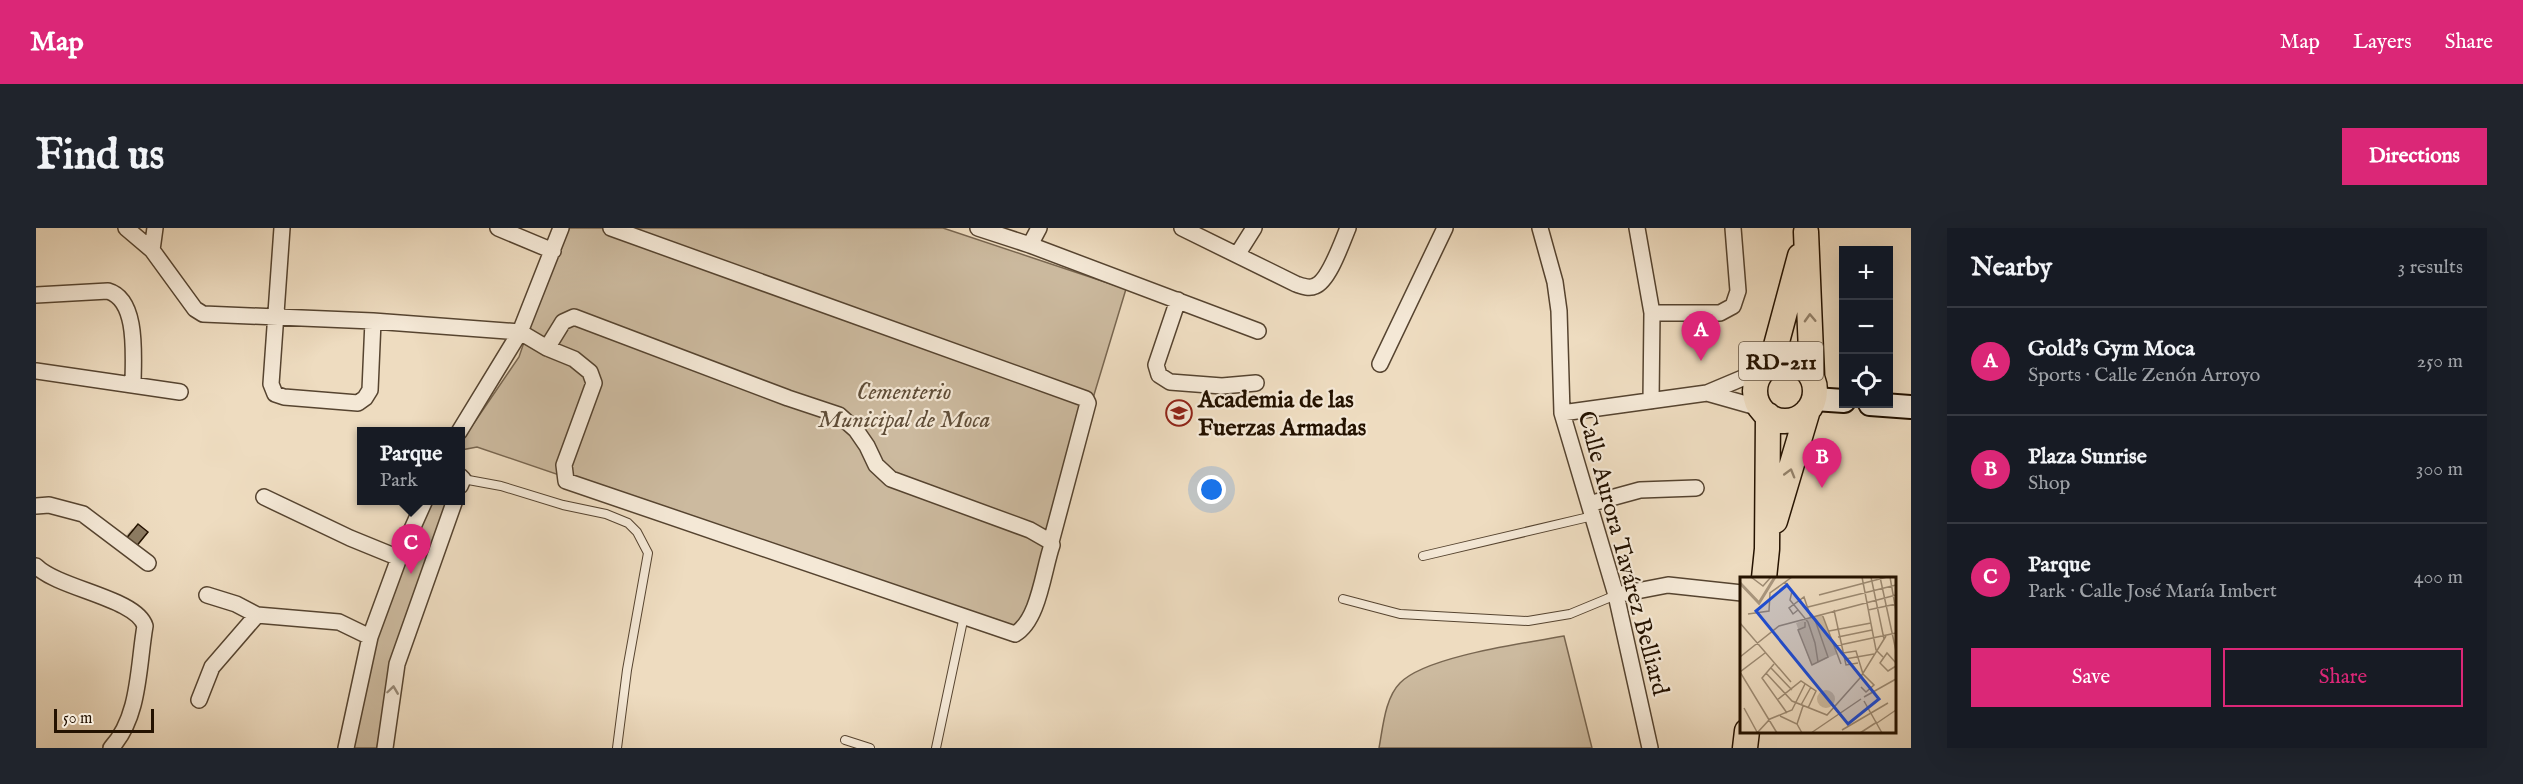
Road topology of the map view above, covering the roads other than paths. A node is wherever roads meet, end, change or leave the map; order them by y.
1 (126, 228) edge
2 (155, 228) edge
3 (282, 228) edge
4 (498, 228) edge
5 (561, 228) edge
6 (611, 228) edge
7 (978, 228) edge
8 (1039, 228) edge
9 (1182, 228) edge
10 (1254, 228) edge
11 (1348, 228) edge
12 (1445, 228) edge
13 (1540, 228) edge
14 (1637, 228) edge
15 (1733, 228) edge
16 (1807, 230) edge
17 (1030, 244) junction
18 (153, 250) junction
19 (553, 250) junction
20 (1237, 255) junction
21 (36, 294) edge
22 (1178, 300) junction
23 (1652, 313) junction
24 (277, 316) junction
25 (373, 321) junction
26 (1258, 331) dead end
27 (520, 332) junction
28 (547, 348) junction
29 (1380, 364) dead end
30 (1767, 366) junction
31 (36, 371) edge
32 (1256, 383) dead end
33 (133, 385) junction
34 (180, 392) dead end
35 (1707, 393) junction
36 (1811, 395) junction
37 (1839, 400) edge
38 (1651, 401) junction
39 (1893, 406) edge
40 (1911, 407) edge
41 (1764, 412) junction
42 (1562, 413) junction
43 (462, 427) edge
44 (465, 482) edge
45 (1696, 488) dead end
46 (264, 497) dead end
47 (422, 505) edge
48 (455, 505) edge
49 (36, 506) edge
50 (1591, 510) junction
51 (1051, 542) junction
52 (1767, 549) junction
53 (1423, 556) dead end
54 (399, 558) junction
55 (148, 563) dead end
56 (36, 566) edge
57 (1764, 577) edge
58 (1740, 593) edge
59 (207, 595) dead end
60 (1616, 595) junction
61 (1343, 599) dead end
62 (257, 615) junction
63 (964, 616) junction
64 (370, 637) junction
65 (198, 700) dead end
66 (1747, 733) edge
67 (845, 740) dead end
68 (111, 748) edge
69 (346, 748) edge
70 (385, 748) edge
71 (617, 748) edge
72 (870, 748) edge
73 (936, 748) edge
74 (1650, 748) edge
75 (1745, 748) edge

1 - 18 street
2 - 18 street
3 - 24 street
4 - 19 street
5 - 19 street
6 - 51 street
7 - 17 street
8 - 17 street
9 - 20 street
10 - 20 street
11 - 20 street
12 - 29 street
13 - 42 street, Calle Aurora Tavárez Belliard
14 - 23 street
15 - 23 street
16 - 30 main road, RD-211
36 -> 16 main road, RD-211
17 - 22 street
18 - 24 street
19 - 27 street
21 - 33 street
22 - 26 street
22 - 32 street
23 - 38 street
24 - 25 street
24 - 25 street
25 - 27 street
27 - 28 street
27 - 43 street
28 - 51 street
28 - 63 street
30 - 35 street
30 - 36 main road, RD-211
30 - 41 main road, RD-211
31 - 33 street
33 - 34 street
35 - 38 street
35 - 41 street
36 - 37 street
36 - 41 main road, RD-211
52 -> 36 main road, RD-211
38 - 42 street
39 - 40 street
41 - 52 main road, RD-211
42 - 50 street, Calle Aurora Tavárez Belliard
44 - 71 lane
45 - 50 street
46 - 54 street
47 - 54 street
70 -> 48 street
49 - 55 street
50 - 53 lane
50 - 60 street, Calle Aurora Tavárez Belliard
51 - 63 street
52 - 57 main road, RD-211
54 - 64 street
56 - 68 street
58 - 60 street
59 - 62 street
60 - 61 lane
60 - 74 street, Calle Aurora Tavárez Belliard
62 - 64 street
62 - 65 street
63 - 73 lane
64 - 69 street
66 - 75 main road
67 - 72 lane

